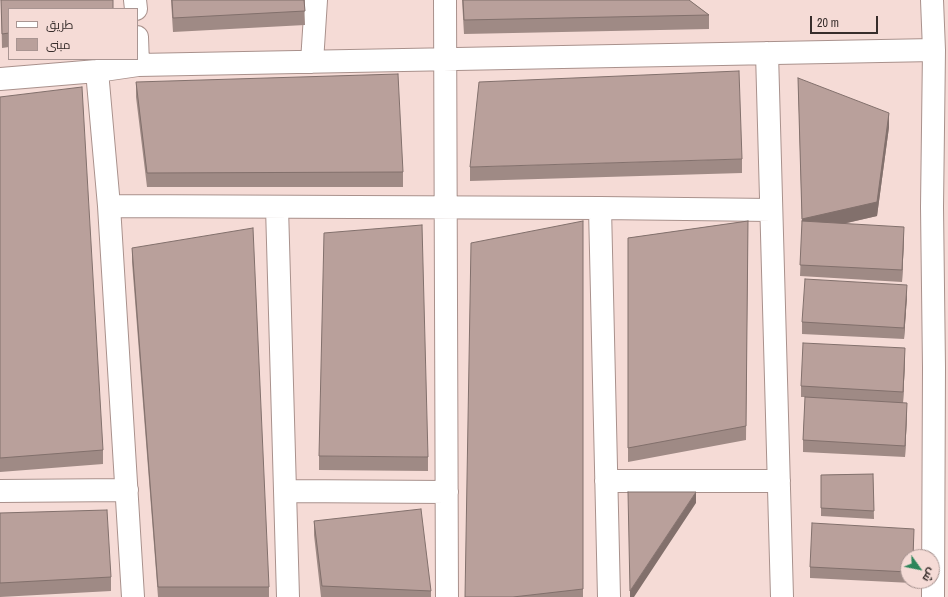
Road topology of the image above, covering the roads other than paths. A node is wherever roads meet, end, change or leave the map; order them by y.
1 (316, 0) edge
2 (445, 0) edge
3 (932, 0) edge
4 (934, 50) junction
5 (767, 53) junction
6 (138, 60) edge
7 (445, 60) junction
8 (312, 62) junction
9 (138, 66) junction
10 (98, 70) junction
11 (0, 79) edge
12 (109, 206) junction
13 (277, 206) junction
14 (446, 207) junction
15 (940, 207) edge
16 (600, 208) junction
17 (771, 210) junction
18 (606, 481) junction
19 (778, 481) junction
20 (127, 490) junction
21 (0, 491) edge
22 (285, 491) junction
23 (446, 492) junction
24 (133, 597) edge
25 (288, 597) edge
26 (448, 597) edge
27 (609, 597) edge
28 (782, 597) edge
29 (933, 597) edge

1 - 8 street
2 - 7 street
3 - 4 street
4 - 5 street
4 - 15 street
5 - 7 street
5 - 17 street
6 - 9 street
7 - 8 street
7 - 14 street
8 - 9 street
9 - 10 street
10 - 11 street
10 - 12 street
12 - 13 street
12 - 20 street
13 - 14 street
13 - 22 street
14 - 16 street
14 - 23 street
15 - 29 street
16 - 17 street
16 - 18 street
17 - 19 street
18 - 19 street
18 - 27 street
19 - 28 street
20 - 21 street
20 - 24 street
22 - 23 street
22 - 25 street
23 - 26 street

